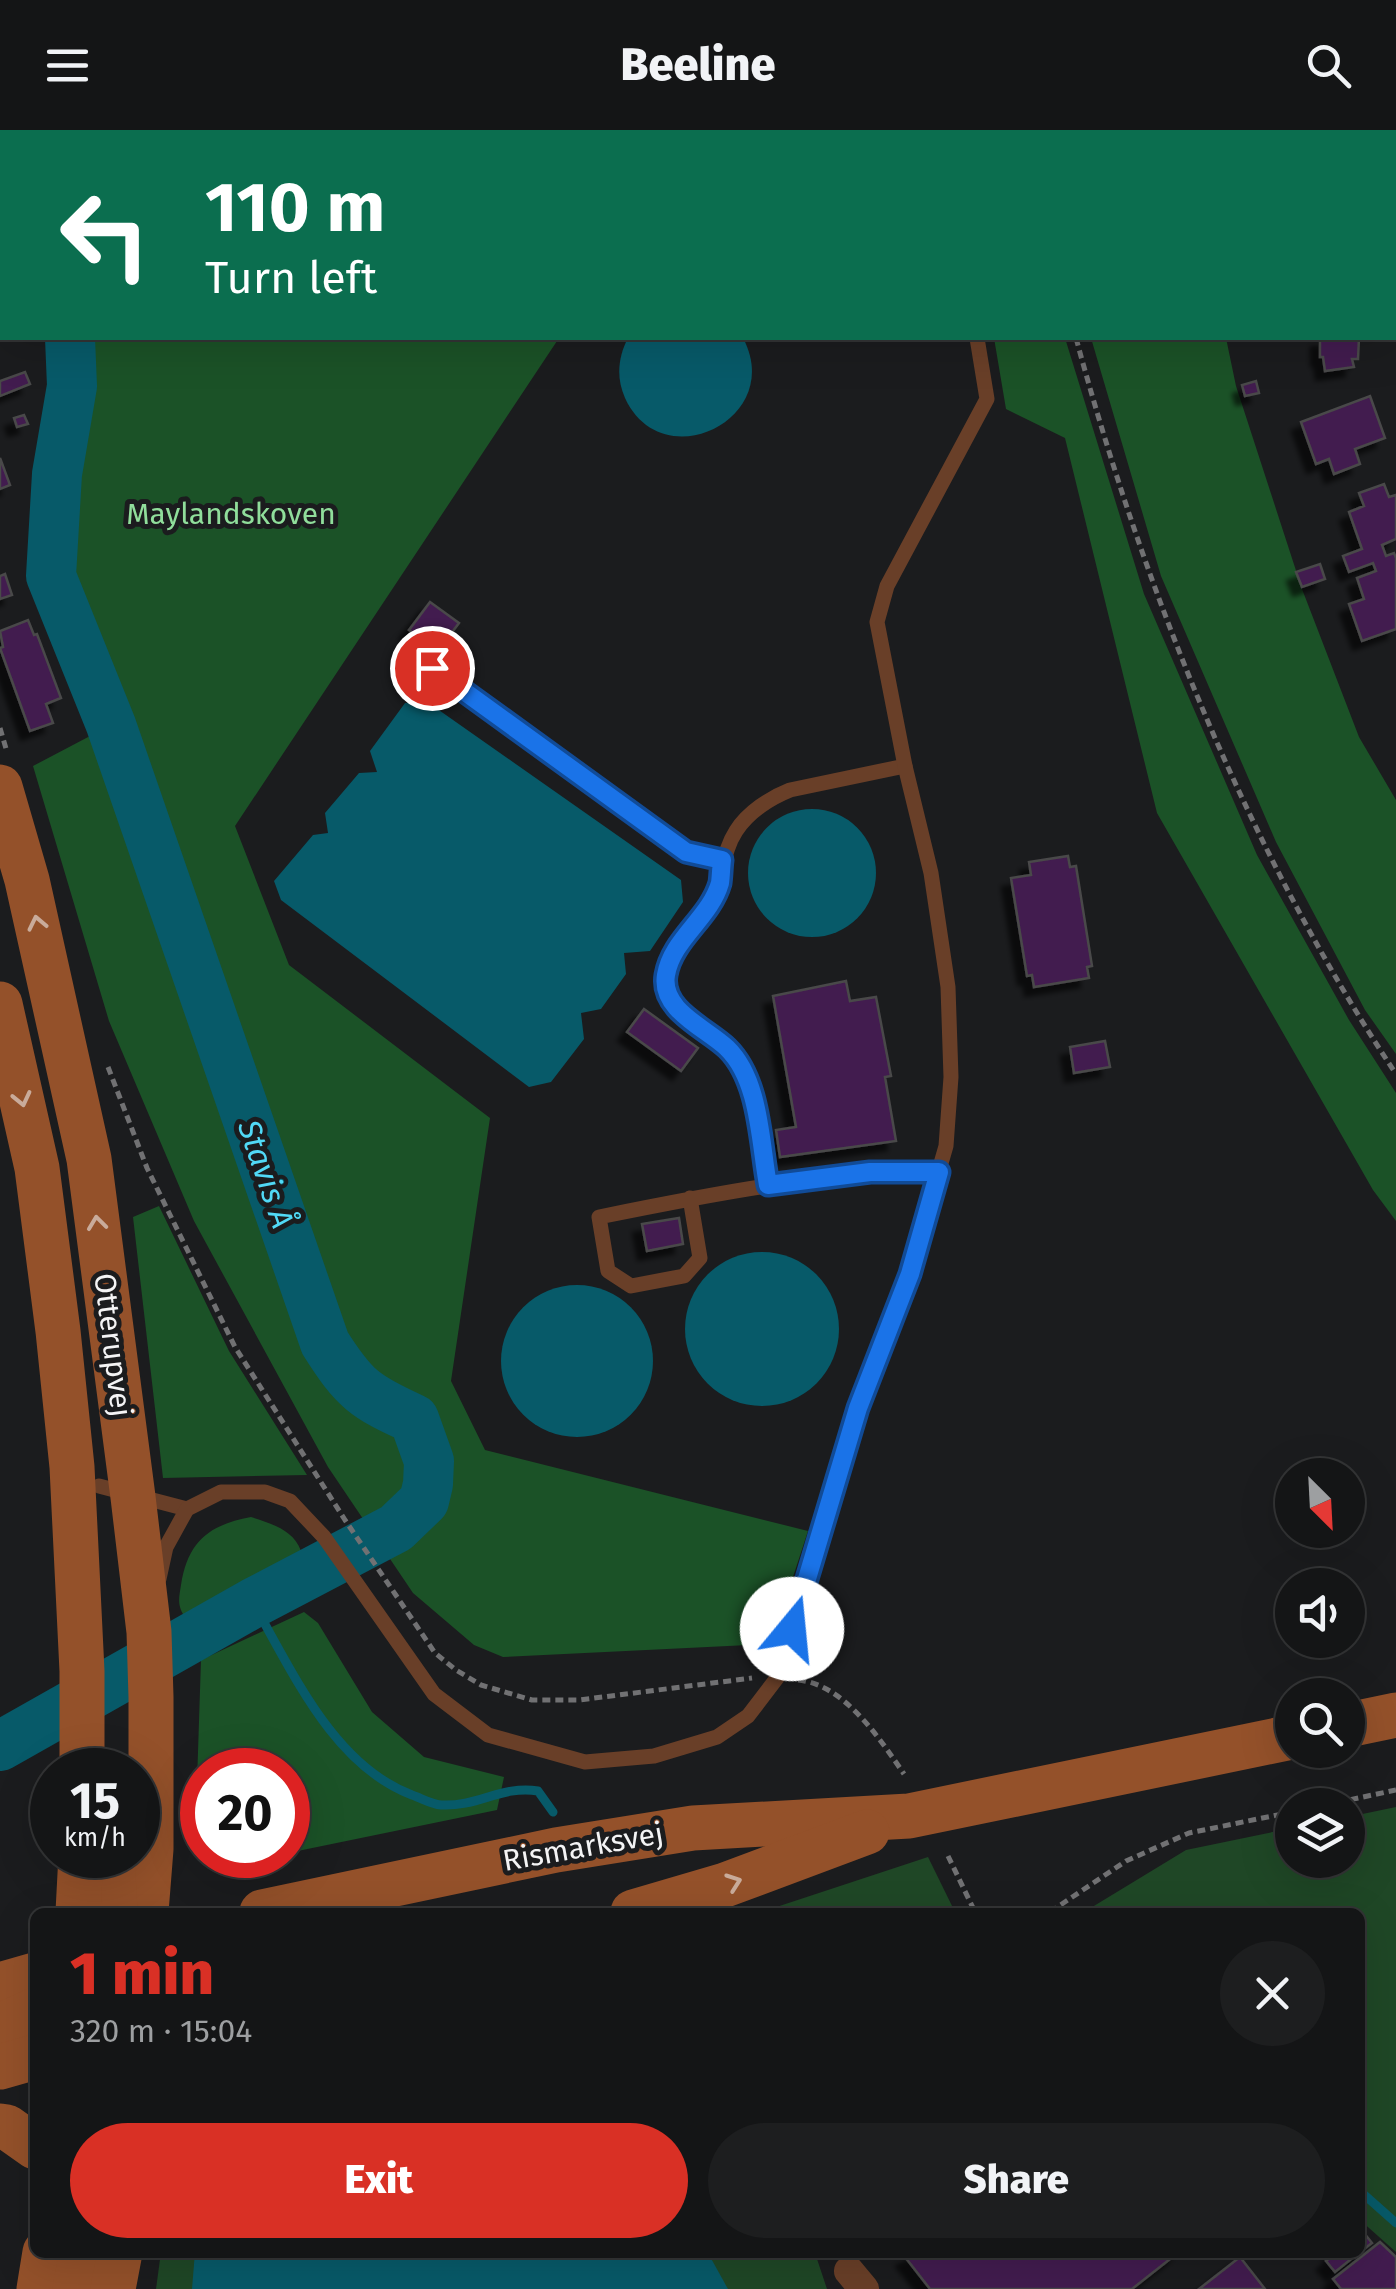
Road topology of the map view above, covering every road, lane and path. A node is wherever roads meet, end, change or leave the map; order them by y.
1 (977, 340) edge
2 (1077, 340) edge
3 (432, 668) dead end
4 (0, 728) edge
5 (905, 766) junction
6 (6, 776) edge
7 (722, 860) junction
8 (0, 1004) edge
9 (106, 1062) dead end
10 (1396, 1074) edge
11 (939, 1172) junction
12 (768, 1185) junction
13 (690, 1198) junction
14 (58, 1331) junction
15 (116, 1491) junction
16 (187, 1509) junction
17 (114, 1652) junction
18 (777, 1678) junction
19 (1396, 1716) edge
20 (1365, 1722) edge
21 (1275, 1740) edge
22 (92, 1741) edge
23 (1396, 1790) edge
24 (907, 1795) junction
25 (1365, 1797) edge
26 (1275, 1815) edge
27 (556, 1850) junction
28 (948, 1856) dead end
29 (79, 1878) edge
30 (123, 1878) edge
31 (78, 1908) edge
32 (137, 1908) edge
33 (139, 1908) edge
34 (281, 1908) edge
35 (389, 1908) edge
36 (647, 1908) edge
37 (973, 1908) edge
38 (1056, 1908) edge
39 (30, 1977) edge
40 (0, 1988) edge
41 (30, 1992) edge
42 (30, 2012) edge
43 (0, 2026) edge
44 (30, 2059) edge
45 (0, 2068) edge
46 (0, 2126) edge
47 (30, 2143) edge
48 (119, 2258) edge
49 (114, 2289) edge

1 - 5 lane
2 - 10 path
3 - 7 lane
4 - 6 path
5 - 7 lane
5 - 11 lane
15 -> 6 main road, Otterupvej
7 - 12 lane
8 -> 14 main road, Otterupvej
9 - 18 path
11 - 12 lane
11 - 18 lane
12 - 13 lane
13 - 13 lane
14 - 15 main road
14 - 17 main road, Otterupvej
15 - 16 lane
15 - 17 main road, Otterupvej
16 - 17 lane
16 - 18 lane
17 - 22 main road, Otterupvej
17 - 33 main road, Otterupvej
18 - 24 path
19 - 20 main road
21 - 24 main road, Rismarksvej
23 - 25 path
24 - 27 main road, Rismarksvej
36 -> 24 main road, Rismarksvej
26 - 38 path
27 - 34 main road, Rismarksvej
27 - 35 main road
28 - 37 path
29 - 31 main road
30 - 32 main road
39 - 40 main road
40 - 41 main road
42 - 43 main road
44 - 45 main road
46 - 47 main road
48 - 49 main road

